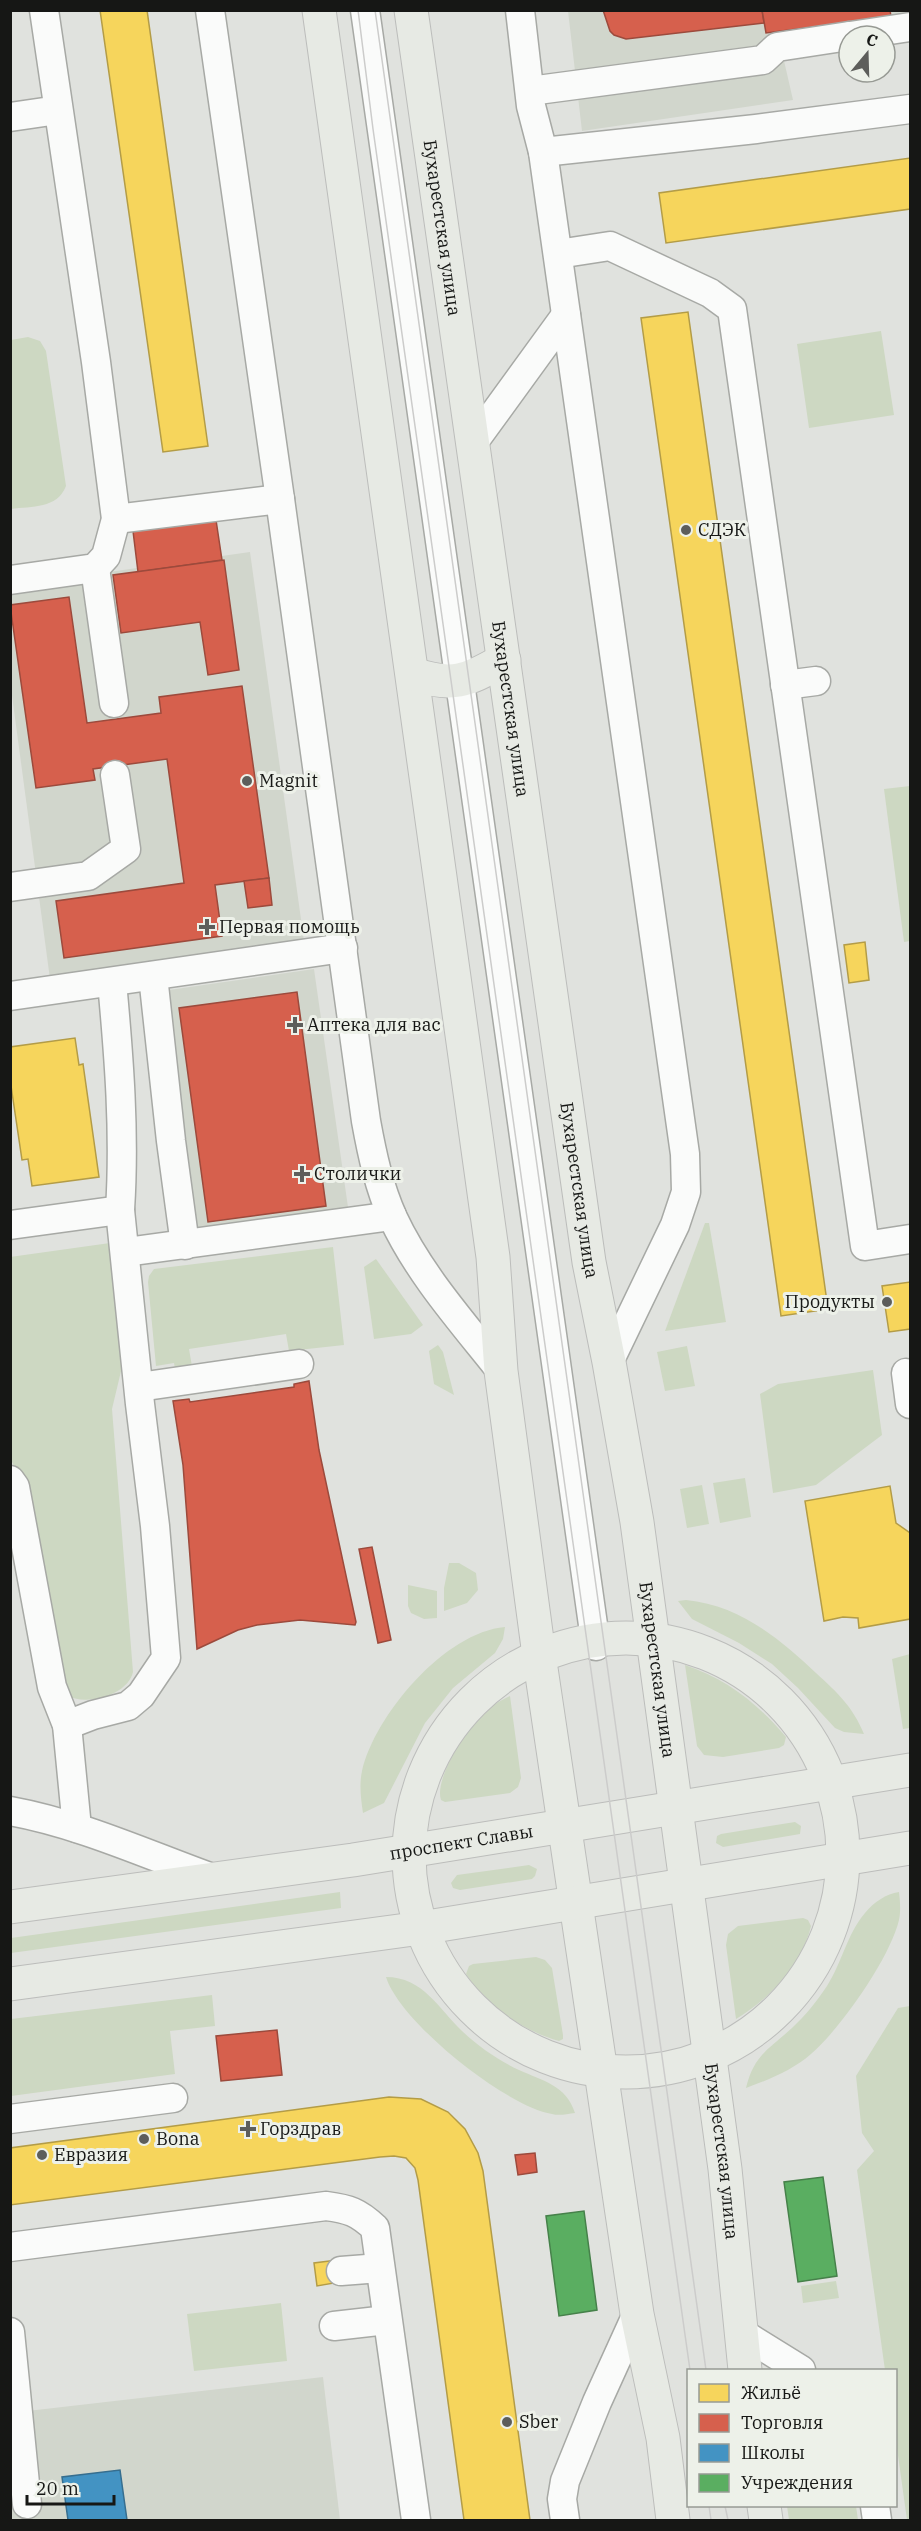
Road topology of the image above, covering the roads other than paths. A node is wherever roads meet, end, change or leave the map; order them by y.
1 (44, 10) edge
2 (210, 10) edge
3 (319, 10) edge
4 (366, 10) edge
5 (411, 10) edge
6 (520, 10) edge
7 (837, 38) edge
8 (530, 91) junction
9 (910, 109) edge
10 (58, 110) junction
11 (10, 117) edge
12 (543, 152) junction
13 (558, 254) junction
14 (566, 315) junction
15 (473, 443) junction
16 (280, 499) junction
17 (116, 519) junction
18 (95, 568) junction
19 (10, 580) edge
20 (504, 660) junction
21 (413, 674) junction
22 (460, 680) junction
23 (816, 681) dead end
24 (785, 685) junction
25 (114, 703) dead end
26 (116, 775) dead end
27 (10, 887) edge
28 (343, 948) junction
29 (153, 976) junction
30 (112, 982) junction
31 (10, 996) edge
32 (120, 1210) junction
33 (392, 1216) junction
34 (10, 1225) edge
35 (910, 1239) edge
36 (185, 1245) junction
37 (126, 1252) junction
38 (609, 1362) junction
39 (299, 1364) dead end
40 (501, 1371) junction
41 (906, 1373) dead end
42 (139, 1387) junction
43 (910, 1404) edge
44 (10, 1480) edge
45 (652, 1639) junction
46 (597, 1646) junction
47 (539, 1654) junction
48 (67, 1725) junction
49 (910, 1770) edge
50 (832, 1782) junction
51 (674, 1808) junction
52 (10, 1811) edge
53 (566, 1827) junction
54 (77, 1828) junction
55 (910, 1848) edge
56 (409, 1851) junction
57 (845, 1859) junction
58 (215, 1880) junction
59 (684, 1885) junction
60 (578, 1903) junction
61 (10, 1907) edge
62 (422, 1928) junction
63 (10, 1984) edge
64 (709, 2056) junction
65 (603, 2072) junction
66 (173, 2098) dead end
67 (10, 2119) edge
68 (10, 2247) edge
69 (380, 2268) junction
70 (341, 2271) dead end
71 (637, 2314) junction
72 (387, 2320) junction
73 (334, 2326) dead end
74 (10, 2332) edge
75 (740, 2332) junction
76 (745, 2369) edge
77 (799, 2369) edge
78 (27, 2504) dead end
79 (416, 2520) edge
80 (565, 2520) edge
81 (673, 2520) edge

1 - 10 street
2 - 16 street
3 - 21 main road
4 - 22 street
5 - 15 main road, Бухарестская улица
6 - 8 street
7 - 8 street
8 - 12 street
9 - 12 street
10 - 11 street
10 - 17 street
12 - 13 street
13 - 14 street
13 - 24 street
14 - 15 street
14 - 38 street
15 - 20 main road, Бухарестская улица
16 - 17 street
16 - 28 street
17 - 18 street
18 - 19 street
18 - 25 street
20 - 22 main road
20 - 38 main road, Бухарестская улица
21 - 22 main road
21 - 40 main road
22 - 46 street
23 - 24 street
24 - 35 street
26 - 27 street
28 - 29 street
28 - 33 street
29 - 30 street
29 - 36 street
30 - 31 street
30 - 32 street
32 - 34 street
32 - 37 street
33 - 36 street
33 - 40 street
36 - 37 street
37 - 42 street
38 - 45 main road, Бухарестская улица
39 - 42 street
40 - 47 main road
41 - 43 street
42 - 48 street
44 - 48 street
45 - 46 main road
45 - 50 main road
45 - 51 main road, Бухарестская улица
46 - 47 main road
47 - 53 main road
47 - 56 main road
48 - 54 street
49 - 50 main road, проспект Славы
50 - 51 main road, проспект Славы
50 - 57 main road
51 - 53 main road, проспект Славы
51 - 59 main road, Бухарестская улица
52 - 54 street
53 - 56 main road, проспект Славы
53 - 60 main road
54 - 58 street
55 - 57 main road
56 - 58 main road, проспект Славы
56 - 62 main road
57 - 59 main road
57 - 64 main road
58 - 61 main road, проспект Славы
59 - 60 main road
59 - 64 main road, Бухарестская улица
60 - 62 main road
60 - 65 main road
62 - 63 main road
62 - 65 main road
64 - 65 main road
64 - 75 main road, Бухарестская улица
65 - 71 main road
66 - 67 street
68 - 69 street
69 - 70 street
69 - 72 street
71 - 80 street
71 - 81 main road
72 - 73 street
72 - 79 street
74 - 78 street
75 - 76 main road, Бухарестская улица
75 - 77 street

